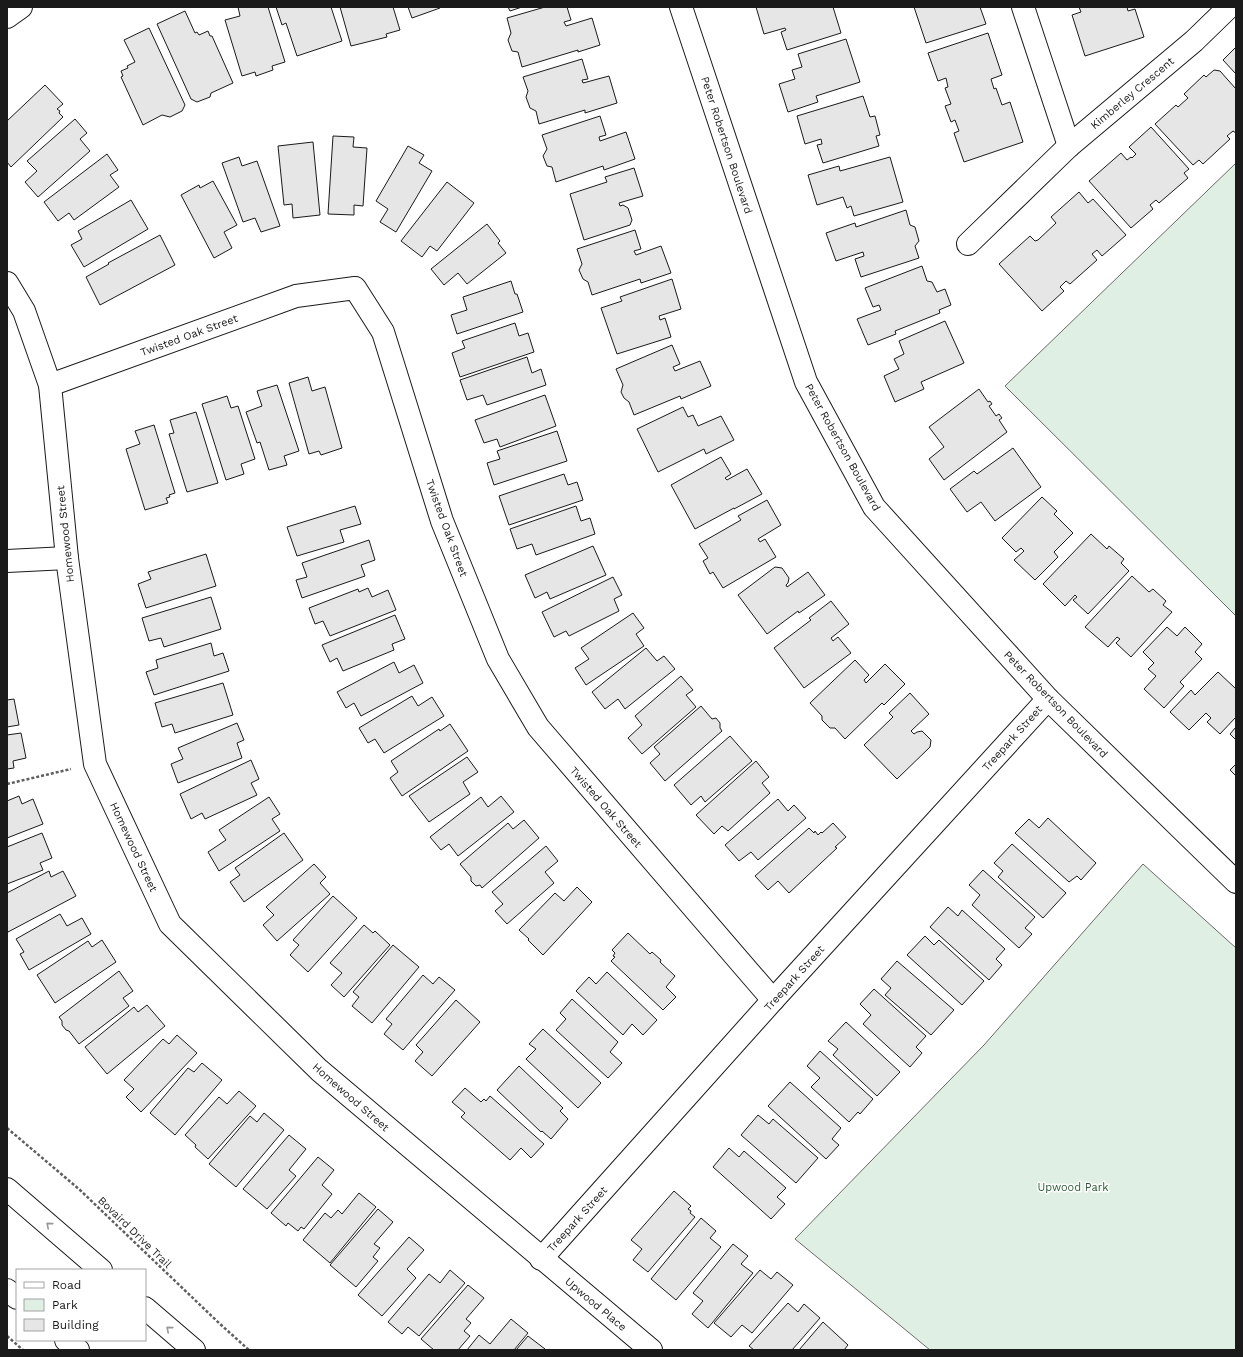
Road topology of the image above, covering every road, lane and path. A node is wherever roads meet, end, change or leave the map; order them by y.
1 (21, 7) edge
2 (681, 7) edge
3 (1023, 7) edge
4 (1205, 7) edge
5 (1229, 7) edge
6 (7, 17) edge
7 (1194, 41) junction
8 (1069, 146) junction
9 (968, 244) dead end
10 (7, 283) edge
11 (50, 385) junction
12 (67, 558) junction
13 (7, 561) edge
14 (1048, 699) junction
15 (95, 764) junction
16 (7, 784) edge
17 (1236, 882) edge
18 (773, 1000) junction
19 (7, 1128) edge
20 (7, 1189) edge
21 (541, 1259) junction
22 (100, 1269) edge
23 (7, 1290) edge
24 (16, 1297) edge
25 (146, 1309) edge
26 (7, 1336) edge
27 (67, 1341) edge
28 (23, 1350) edge
29 (78, 1350) edge
30 (194, 1350) edge
31 (249, 1350) edge
32 (651, 1350) edge

1 - 6 street
2 - 14 street, Peter Robertson Boulevard
3 - 8 street
4 - 7 street
5 - 7 street, Kimberley Crescent
7 - 8 street, Kimberley Crescent
8 - 9 street, Kimberley Crescent
10 - 11 street, Homewood Street
11 - 12 street, Homewood Street
11 - 18 street, Twisted Oak Street
12 - 13 street
12 - 15 street, Homewood Street
14 - 17 street, Peter Robertson Boulevard
14 - 18 street, Treepark Street
15 - 16 path
15 - 21 street, Homewood Street
18 - 21 street, Treepark Street
19 - 31 path, Bovaird Drive Trail
22 -> 20 street
21 - 32 street, Upwood Place
23 - 24 street
30 -> 25 street
26 - 28 path
27 - 29 street

